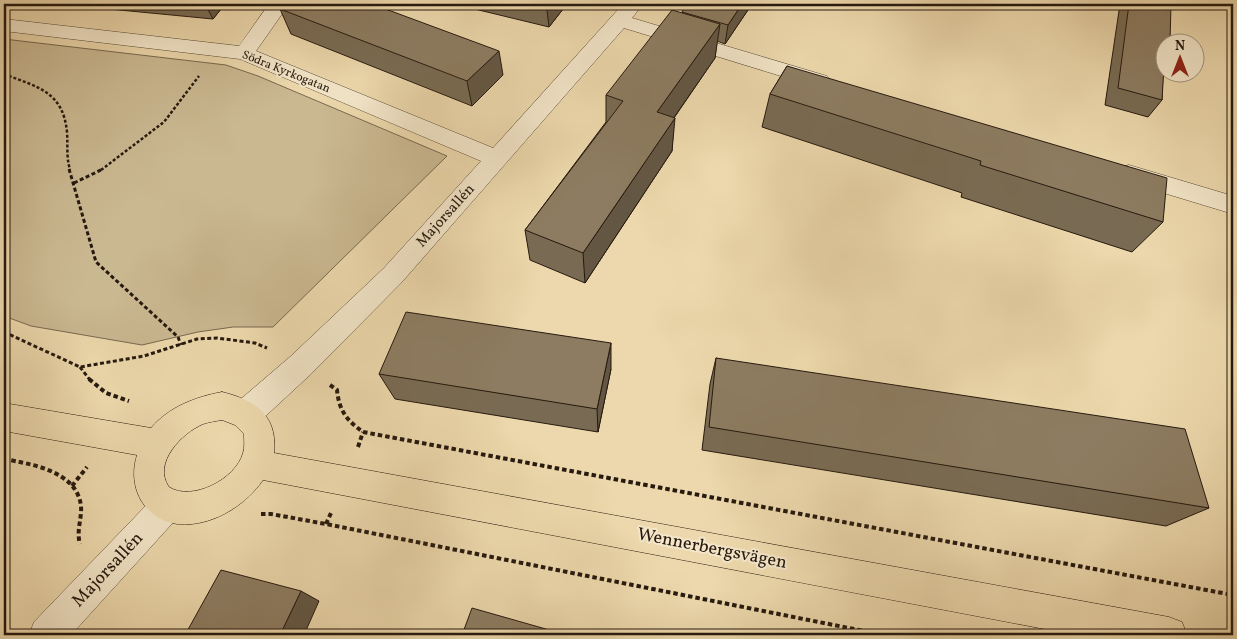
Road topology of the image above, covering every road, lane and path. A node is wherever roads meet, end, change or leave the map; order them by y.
1 (279, 4) edge
2 (626, 12) edge
3 (4, 26) edge
4 (219, 49) junction
5 (244, 53) junction
6 (4, 74) edge
7 (837, 86) edge
8 (497, 159) junction
9 (1111, 168) edge
10 (74, 183) junction
11 (1233, 205) edge
12 (4, 332) edge
13 (181, 345) junction
14 (301, 366) junction
15 (246, 414) junction
16 (4, 417) edge
17 (157, 444) junction
18 (255, 464) junction
19 (168, 505) junction
20 (326, 524) dead end
21 (1233, 595) edge
22 (47, 635) edge
23 (884, 635) edge
24 (1169, 635) edge

1 - 5 street
2 - 7 street
2 - 8 street, Majorsallén
3 - 4 street, Södra Kyrkogatan
4 - 5 street, Södra Kyrkogatan
4 - 10 path
5 - 8 street, Södra Kyrkogatan
6 - 10 path
8 - 14 street, Majorsallén
9 - 11 street
10 - 13 path
12 - 13 path
13 - 14 path
14 - 15 street, Majorsallén
14 - 21 path
15 - 17 main road
15 - 18 main road
16 - 17 main road
17 - 19 main road
18 - 19 main road
18 - 24 main road, Wennerbergsvägen
19 - 22 street, Majorsallén
20 - 23 path

